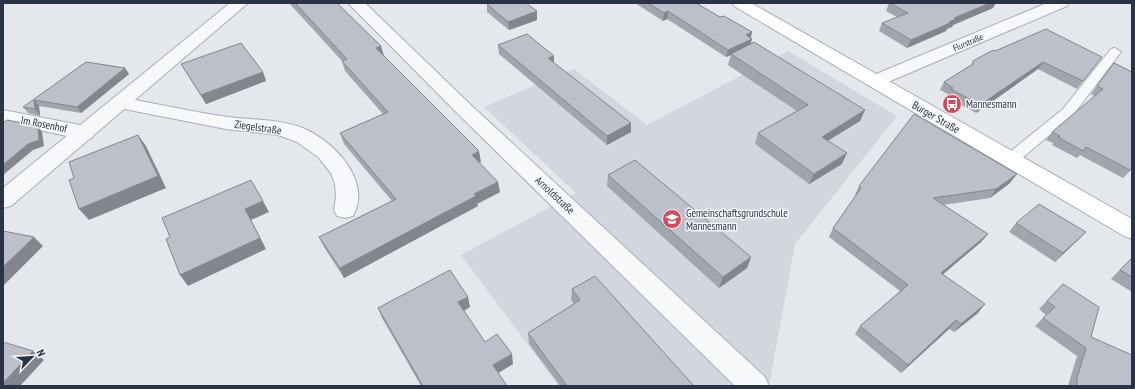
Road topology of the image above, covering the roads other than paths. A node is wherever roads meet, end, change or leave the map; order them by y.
1 (240, 3) edge
2 (356, 3) edge
3 (740, 3) edge
4 (1061, 3) edge
5 (1115, 52) dead end
6 (875, 81) junction
7 (121, 103) junction
8 (3, 116) edge
9 (85, 132) junction
10 (1010, 160) junction
11 (3, 200) edge
12 (345, 210) dead end
13 (1132, 230) edge
14 (755, 386) edge

1 - 7 street
2 - 14 street, Arnoldstraße
3 - 6 main road, Burger Straße
4 - 6 street, Flurstraße
5 - 10 lane
6 - 10 main road, Burger Straße
7 - 9 street
7 - 12 street, Ziegelstraße
8 - 9 street, Im Rosenhof
9 - 11 street
10 - 13 main road, Burger Straße

